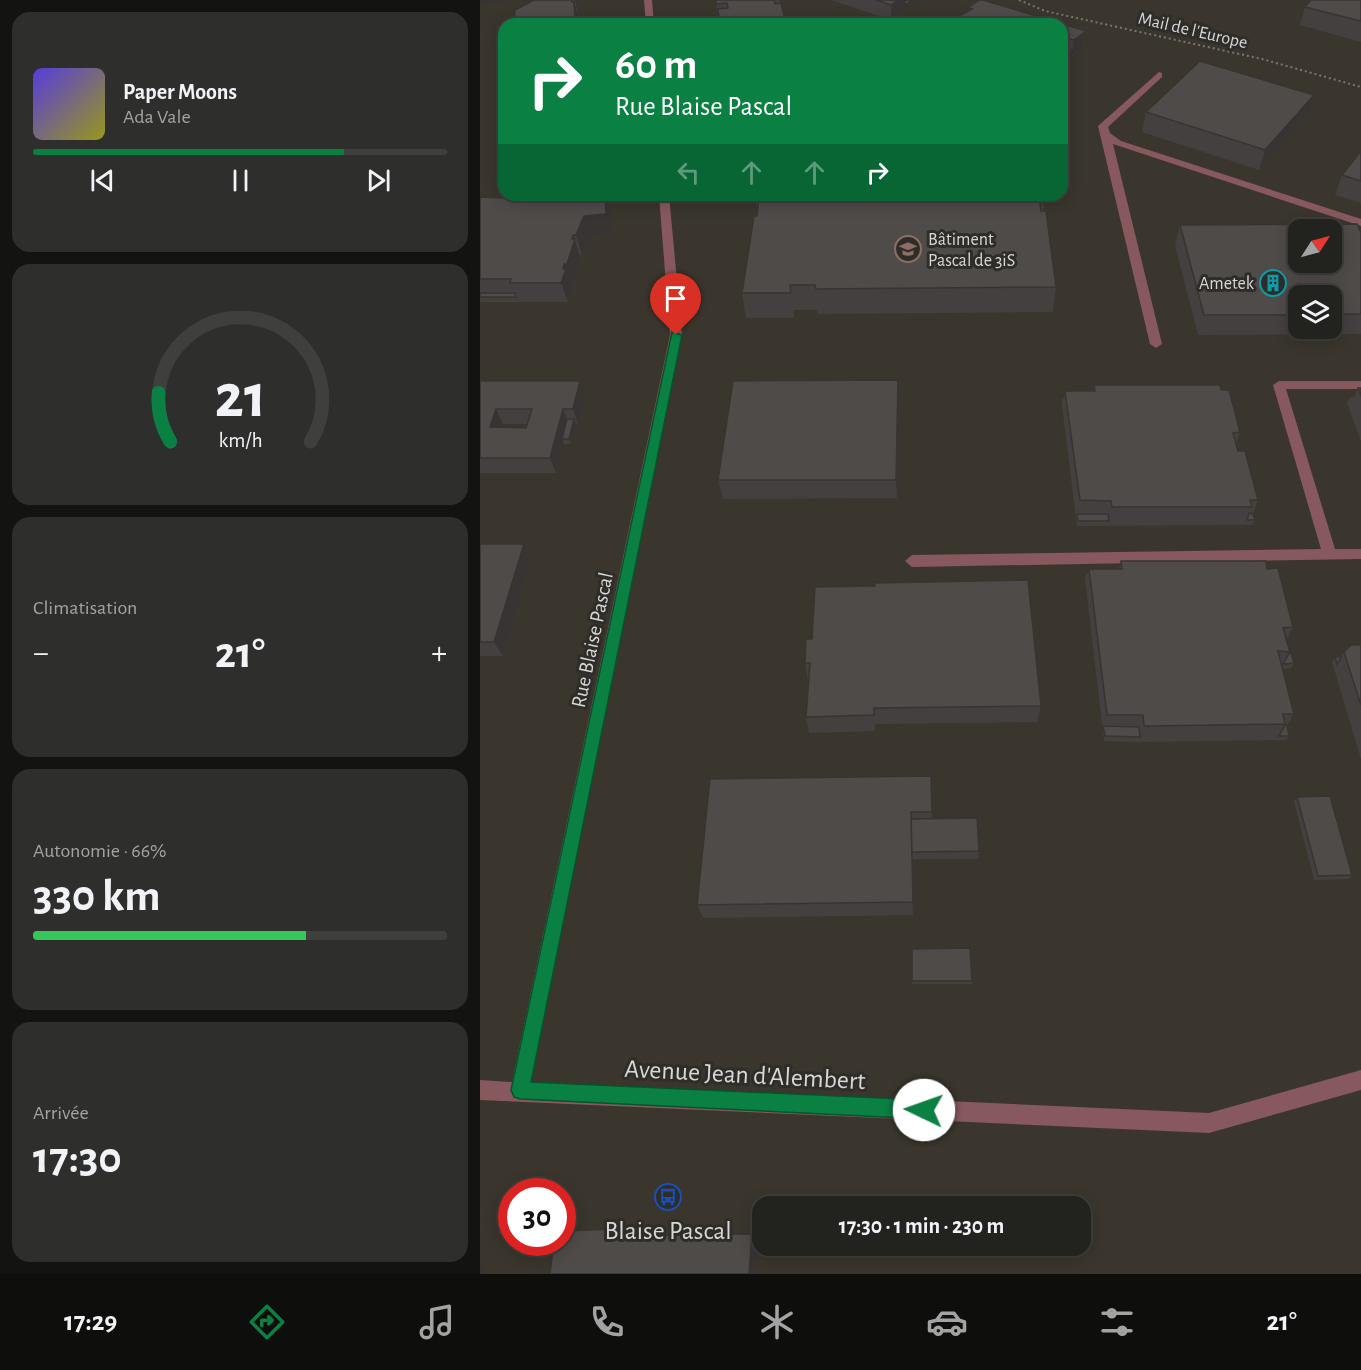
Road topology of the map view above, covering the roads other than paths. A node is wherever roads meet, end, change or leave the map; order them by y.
1 (648, 0) edge
2 (650, 18) edge
3 (1159, 75) dead end
4 (1106, 134) junction
5 (665, 201) edge
6 (1361, 223) edge
7 (1156, 344) dead end
8 (1361, 385) edge
9 (1361, 554) edge
10 (1330, 555) junction
11 (912, 561) dead end
12 (1361, 1080) edge
13 (480, 1090) edge
14 (520, 1090) junction

1 - 2 street
3 - 4 street
4 - 6 street
4 - 7 street
5 - 14 street, Rue Blaise Pascal
8 - 10 street
9 - 10 street
10 - 11 street
12 - 14 street, Avenue Jean d'Alembert
13 - 14 street, Avenue Jean d'Alembert

